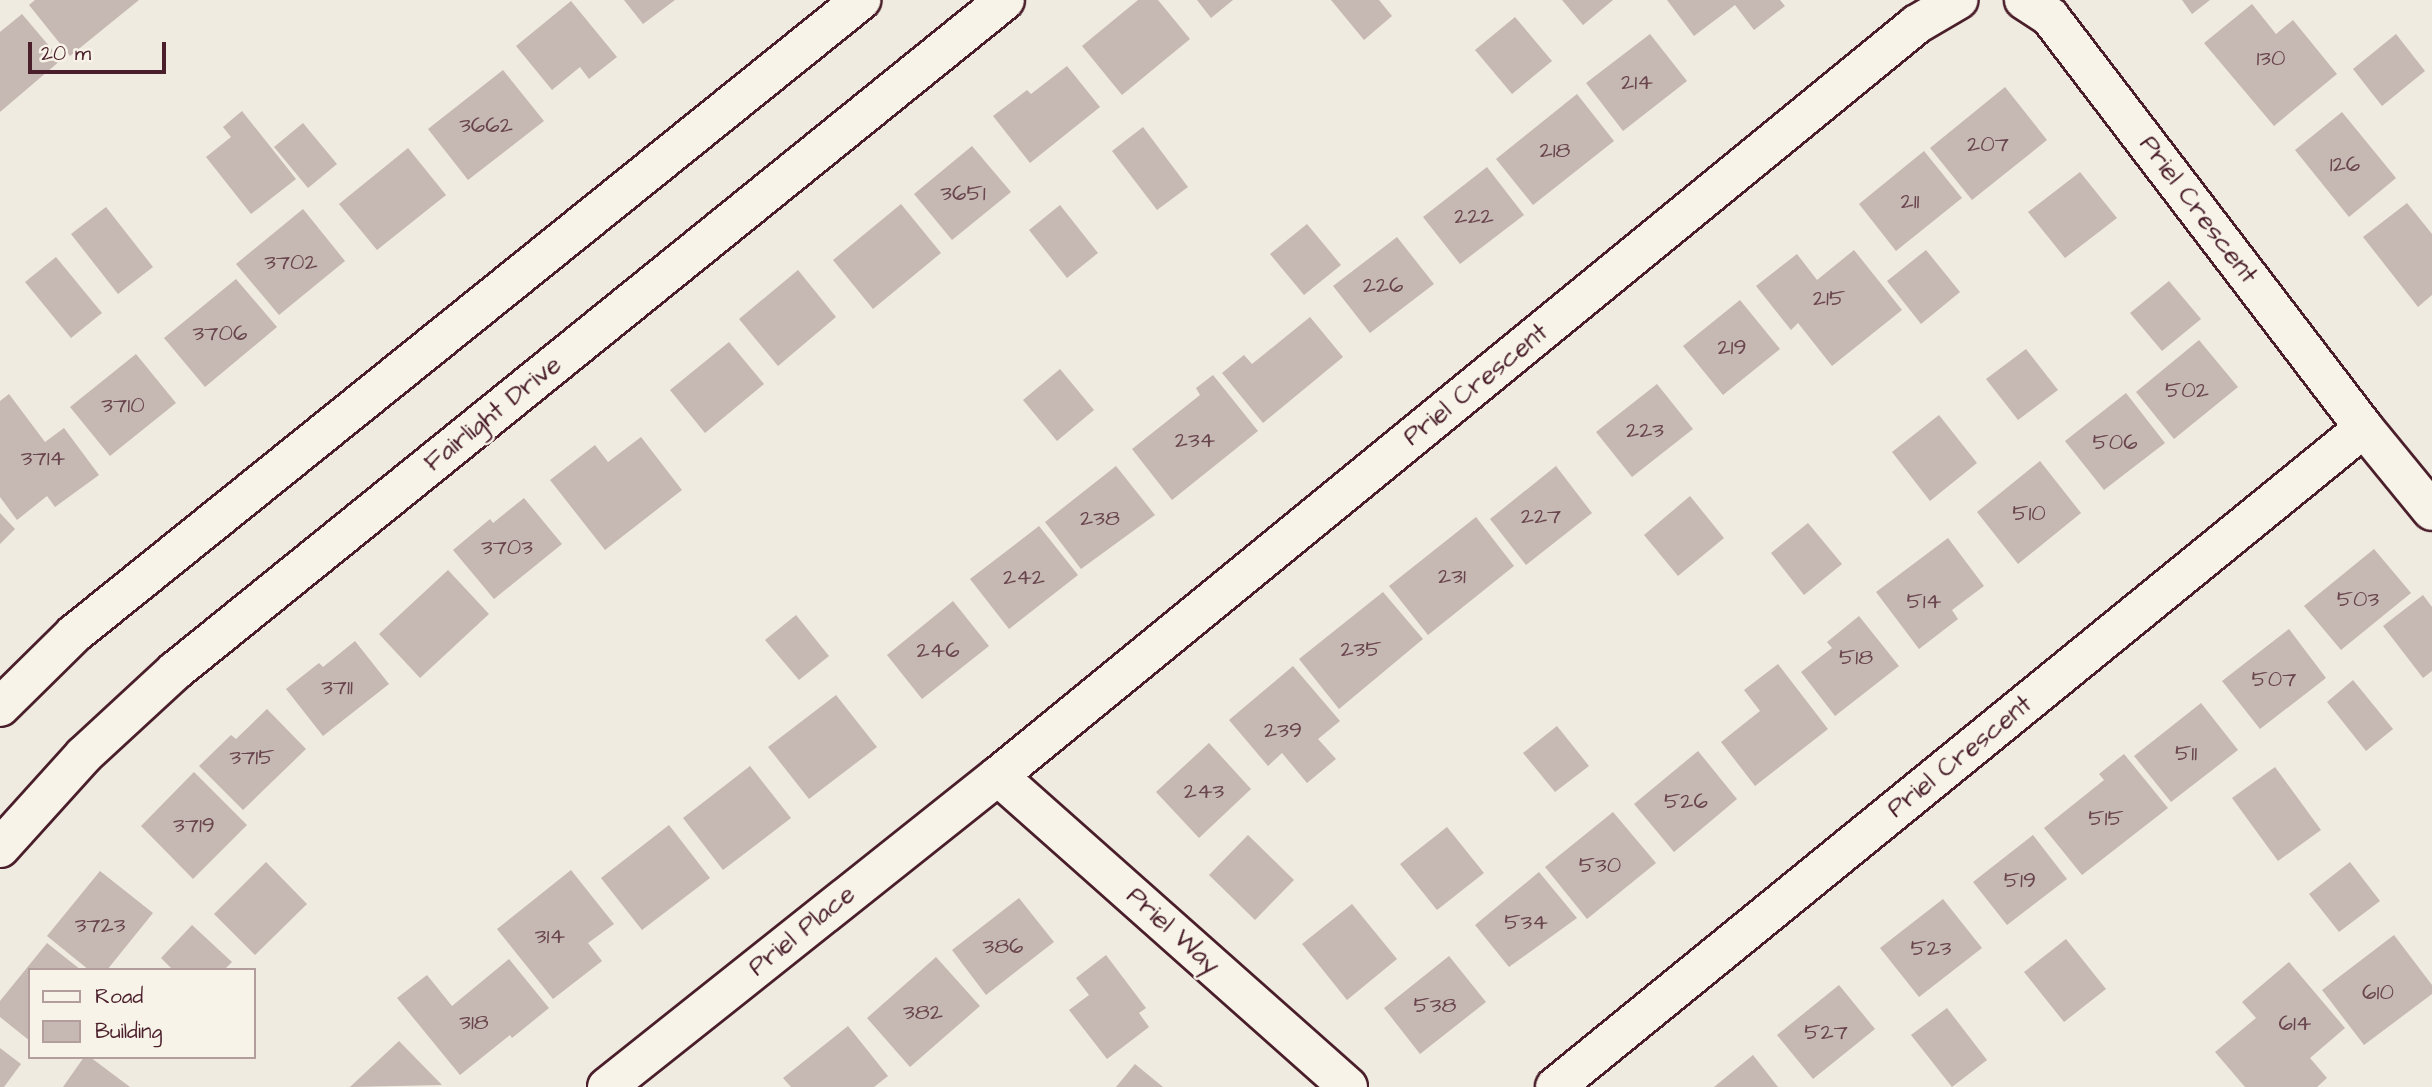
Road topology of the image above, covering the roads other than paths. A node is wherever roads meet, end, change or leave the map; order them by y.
1 (861, 0) edge
2 (1004, 0) edge
3 (1958, 0) edge
4 (2024, 0) edge
5 (2364, 428) junction
6 (2432, 511) edge
7 (0, 708) edge
8 (998, 776) junction
9 (0, 848) edge
10 (607, 1087) edge
11 (1348, 1087) edge
12 (1555, 1087) edge

1 - 7 street
2 - 9 street, Fairlight Drive
3 - 8 street, Priel Crescent
4 - 5 street, Priel Crescent
5 - 6 street, Priel Crescent
5 - 12 street, Priel Crescent
8 - 10 street, Priel Place
8 - 11 street, Priel Way

